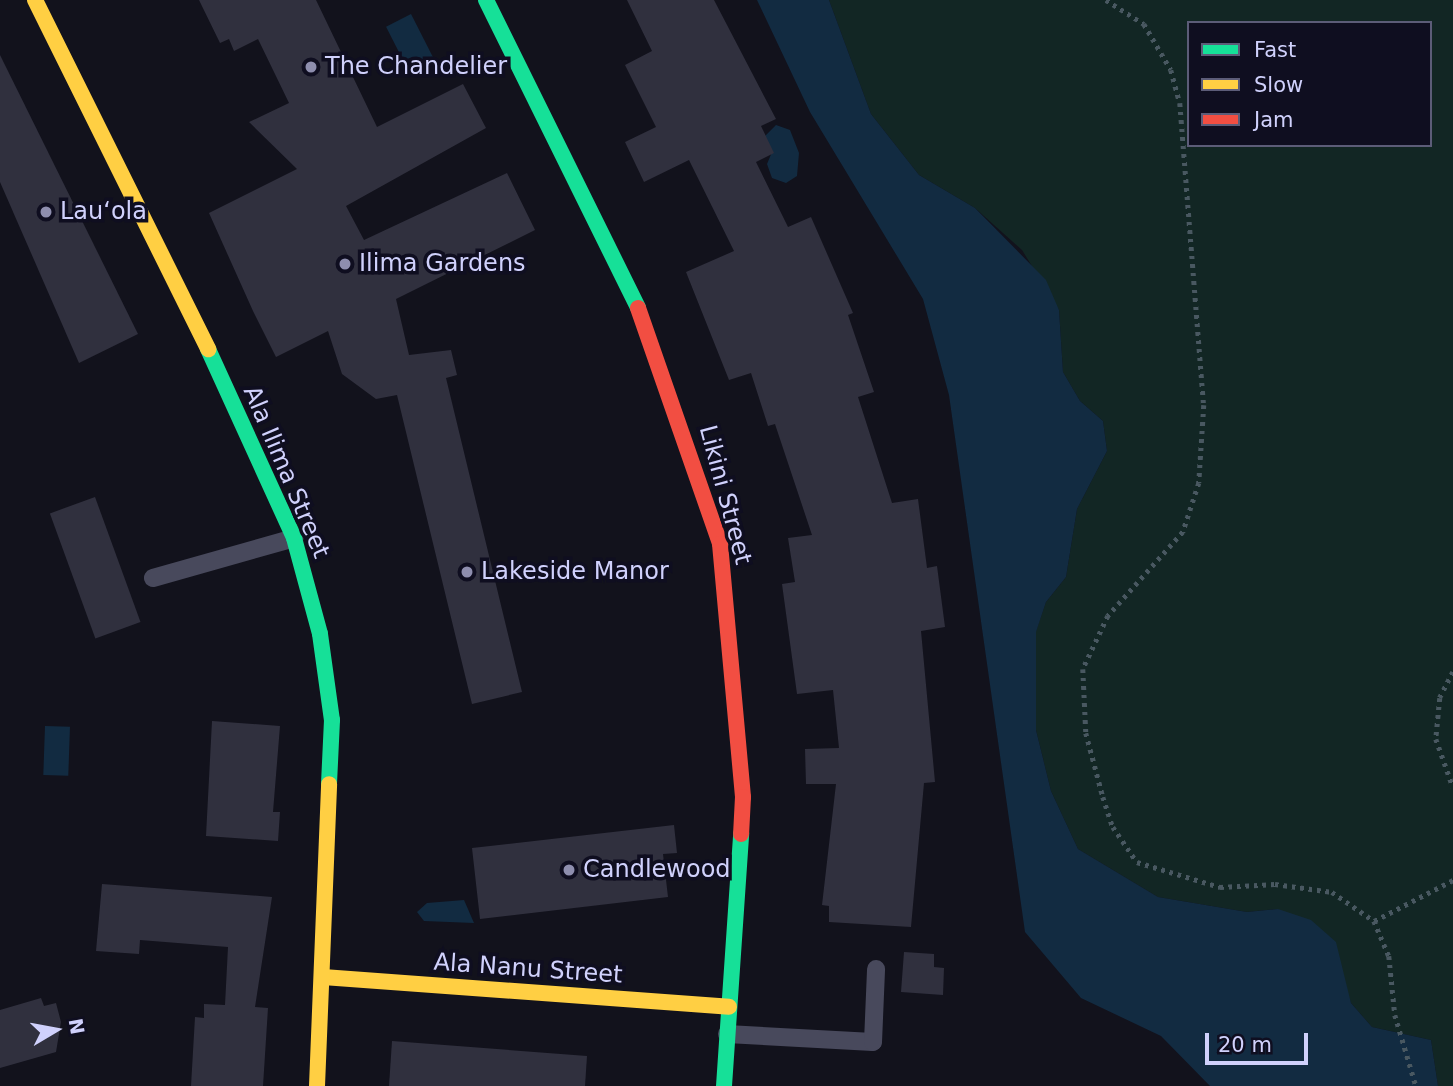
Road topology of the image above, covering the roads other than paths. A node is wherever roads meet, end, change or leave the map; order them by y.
1 (35, 0) edge
2 (486, 0) edge
3 (294, 538) junction
4 (153, 578) dead end
5 (876, 969) dead end
6 (323, 977) junction
7 (729, 1007) junction
8 (727, 1034) junction
9 (317, 1086) edge
10 (724, 1086) edge

1 - 3 street, Ala Ilima Street
2 - 7 street, Likini Street
3 - 4 lane
3 - 6 street, Ala Ilima Street
5 - 8 lane
6 - 7 street, Ala Nanu Street
6 - 9 street, Ala Ilima Street
7 - 8 street, Likini Street
8 - 10 street, Likini Street

